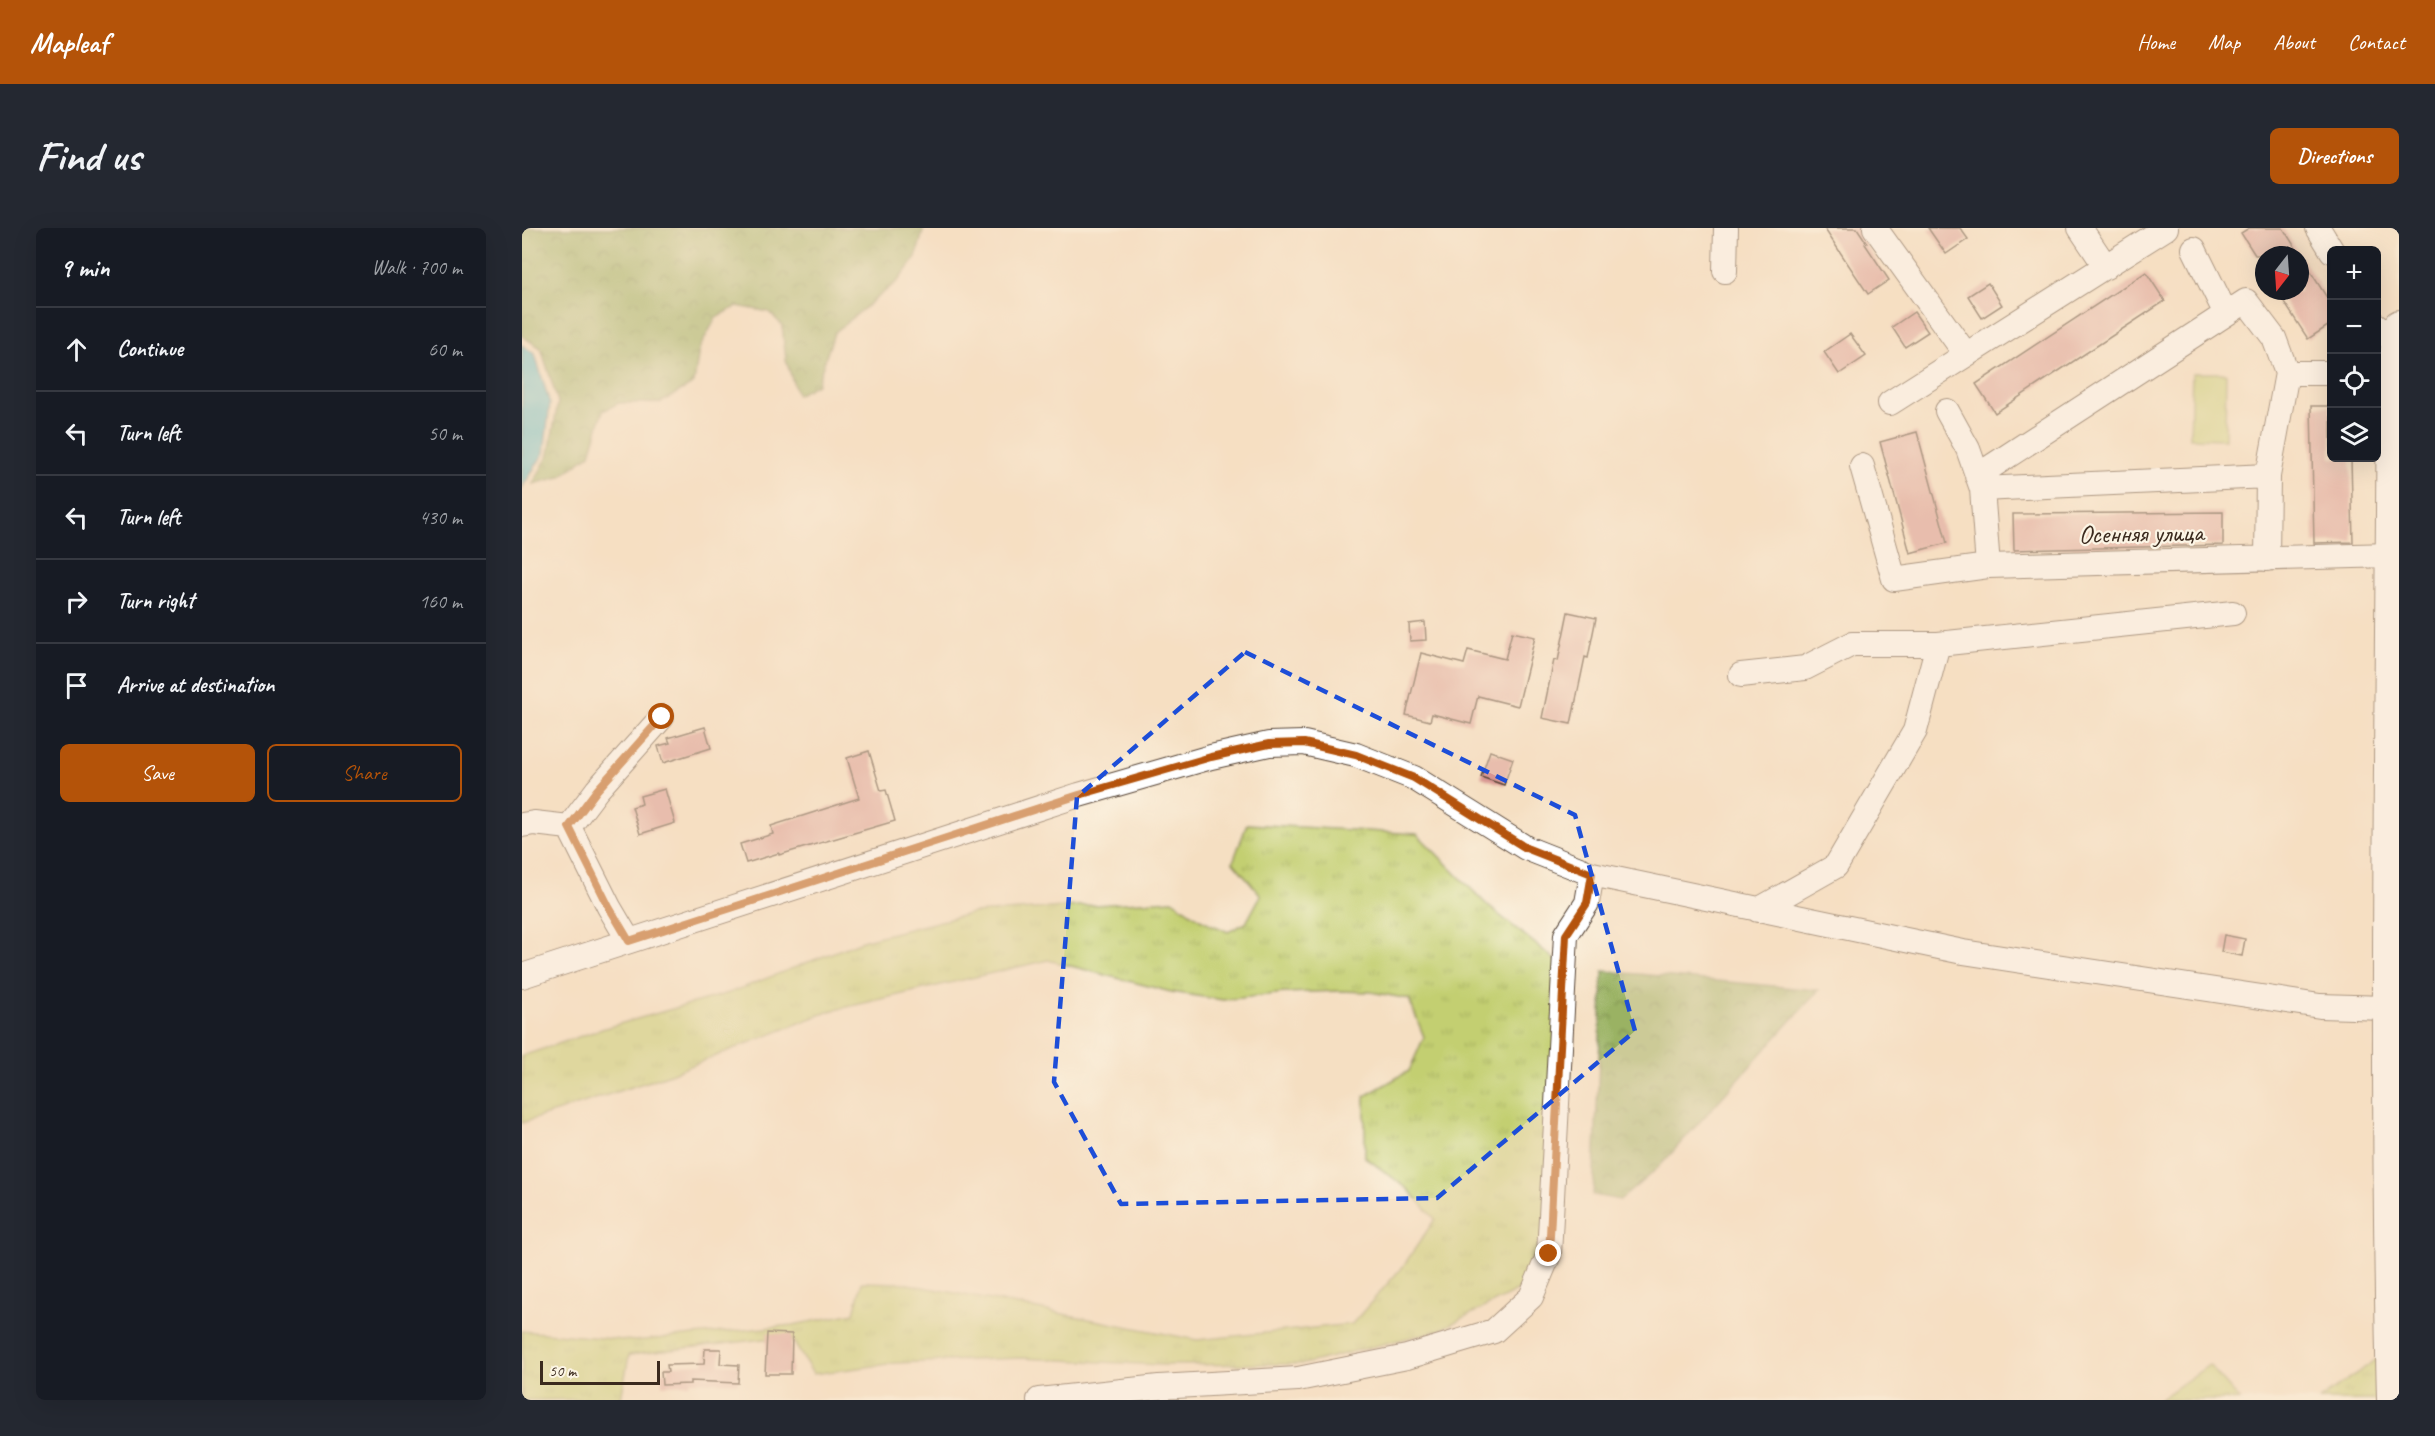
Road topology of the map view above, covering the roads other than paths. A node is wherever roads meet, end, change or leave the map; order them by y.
1 (1726, 228) edge
2 (1875, 228) edge
3 (2079, 228) edge
4 (2166, 228) edge
5 (2318, 228) edge
6 (2328, 246) edge
7 (2194, 249) dead end
8 (2106, 267) junction
9 (1725, 271) dead end
10 (2226, 314) junction
11 (2390, 331) edge
12 (1965, 353) junction
13 (2287, 373) junction
14 (2327, 373) edge
15 (2384, 373) edge
16 (1890, 403) dead end
17 (1947, 411) dead end
18 (1862, 466) dead end
19 (2268, 476) junction
20 (1980, 482) junction
21 (2395, 484) edge
22 (2391, 555) junction
23 (2267, 559) junction
24 (1988, 566) junction
25 (2233, 613) dead end
26 (1938, 644) junction
27 (2394, 661) edge
28 (1741, 675) dead end
29 (662, 717) dead end
30 (2394, 752) edge
31 (522, 825) edge
32 (569, 827) junction
33 (1592, 874) junction
34 (2393, 877) edge
35 (1758, 910) junction
36 (629, 941) junction
37 (2393, 968) edge
38 (522, 976) edge
39 (2386, 1008) junction
40 (2393, 1065) edge
41 (2394, 1274) edge
42 (1077, 1398) edge
43 (1040, 1400) edge
44 (2392, 1400) edge

1 - 9 street
2 - 12 street
3 - 8 street
4 - 8 street
5 - 6 street
7 - 10 street
8 - 12 street
10 - 13 street
10 - 20 street
11 - 15 main road
12 - 16 street
13 - 14 street
13 - 19 street
15 - 21 main road
17 - 20 street
18 - 24 street, Осенняя улица
19 - 20 street
19 - 23 street
20 - 24 street
21 - 22 main road
22 - 23 street, Осенняя улица
22 - 27 main road
23 - 24 street, Осенняя улица
25 - 26 street
26 - 28 street
26 - 35 street
27 - 30 main road
29 - 32 street
30 - 34 main road
31 - 32 street
32 - 36 street
33 - 35 street
33 - 36 street
33 - 42 street
34 - 37 main road
35 - 39 street
36 - 38 street
37 - 39 main road
39 - 40 main road
40 - 41 main road
41 - 44 main road
42 - 43 street

